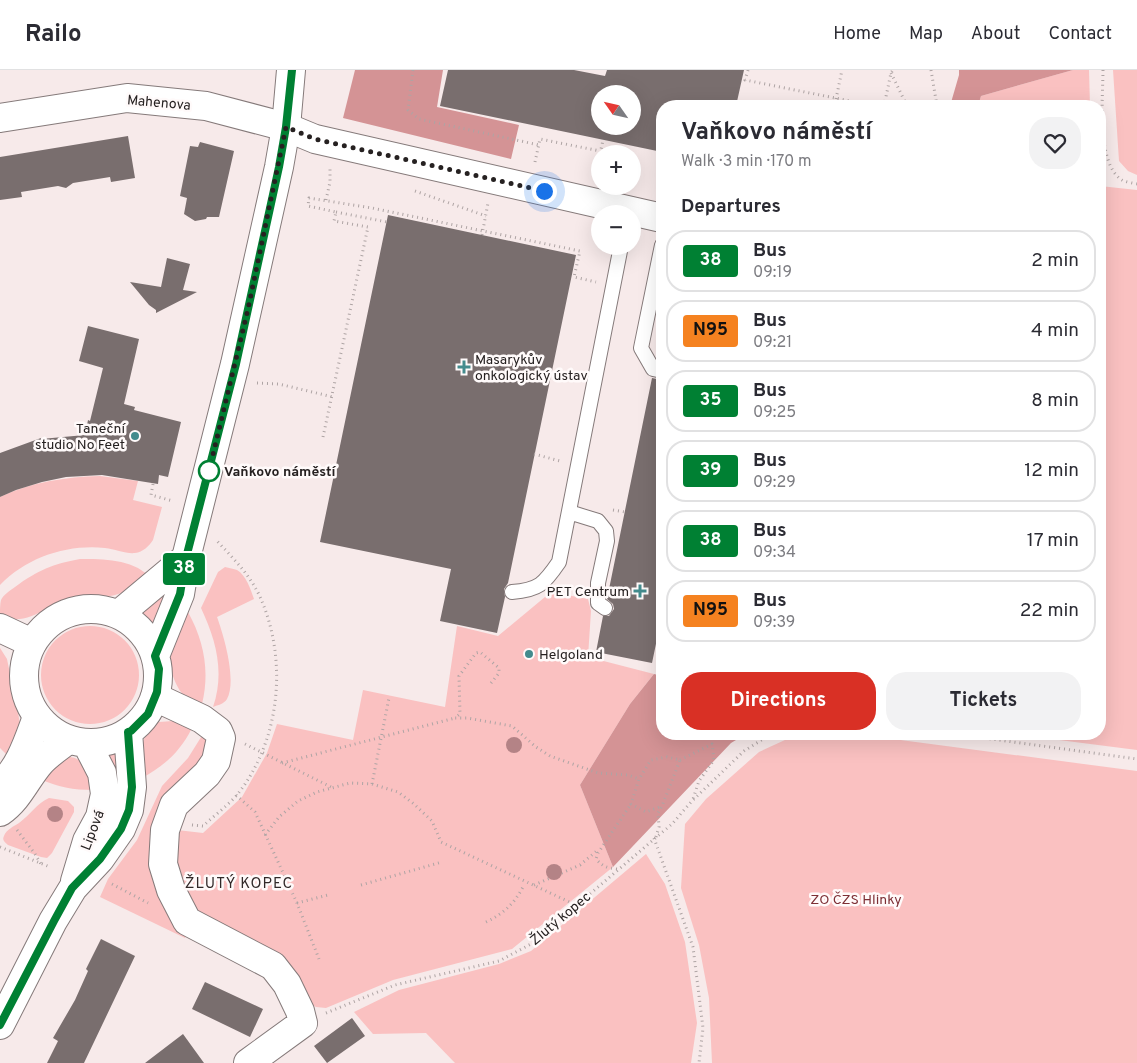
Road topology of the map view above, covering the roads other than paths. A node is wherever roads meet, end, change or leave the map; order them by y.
1 (292, 70) edge
2 (0, 118) edge
3 (286, 127) junction
4 (598, 205) edge
5 (641, 214) edge
6 (656, 217) edge
7 (619, 255) edge
8 (656, 274) edge
9 (656, 370) edge
10 (569, 512) junction
11 (186, 558) junction
12 (512, 592) dead end
13 (605, 608) dead end
14 (119, 614) junction
15 (0, 628) edge
16 (32, 643) junction
17 (155, 656) junction
18 (155, 697) junction
19 (37, 717) junction
20 (128, 732) junction
21 (77, 742) junction
22 (0, 785) edge
23 (7, 819) edge
24 (72, 888) junction
25 (0, 1025) edge
26 (248, 1063) edge

1 - 3 street
2 - 3 street, Mahenova
3 - 4 street
3 - 11 street
5 - 6 street
7 - 10 lane
8 - 9 lane
10 - 12 lane
10 - 13 lane
11 - 14 street
11 - 17 street
14 - 16 street
14 - 17 street
15 - 16 street
16 - 19 street
17 - 18 street
18 - 20 street
18 - 26 street
19 - 21 street
19 - 22 street
20 - 21 street
20 - 24 street, Lipová
21 - 23 street
21 - 24 street, Lipová
24 - 25 street, Lipová

